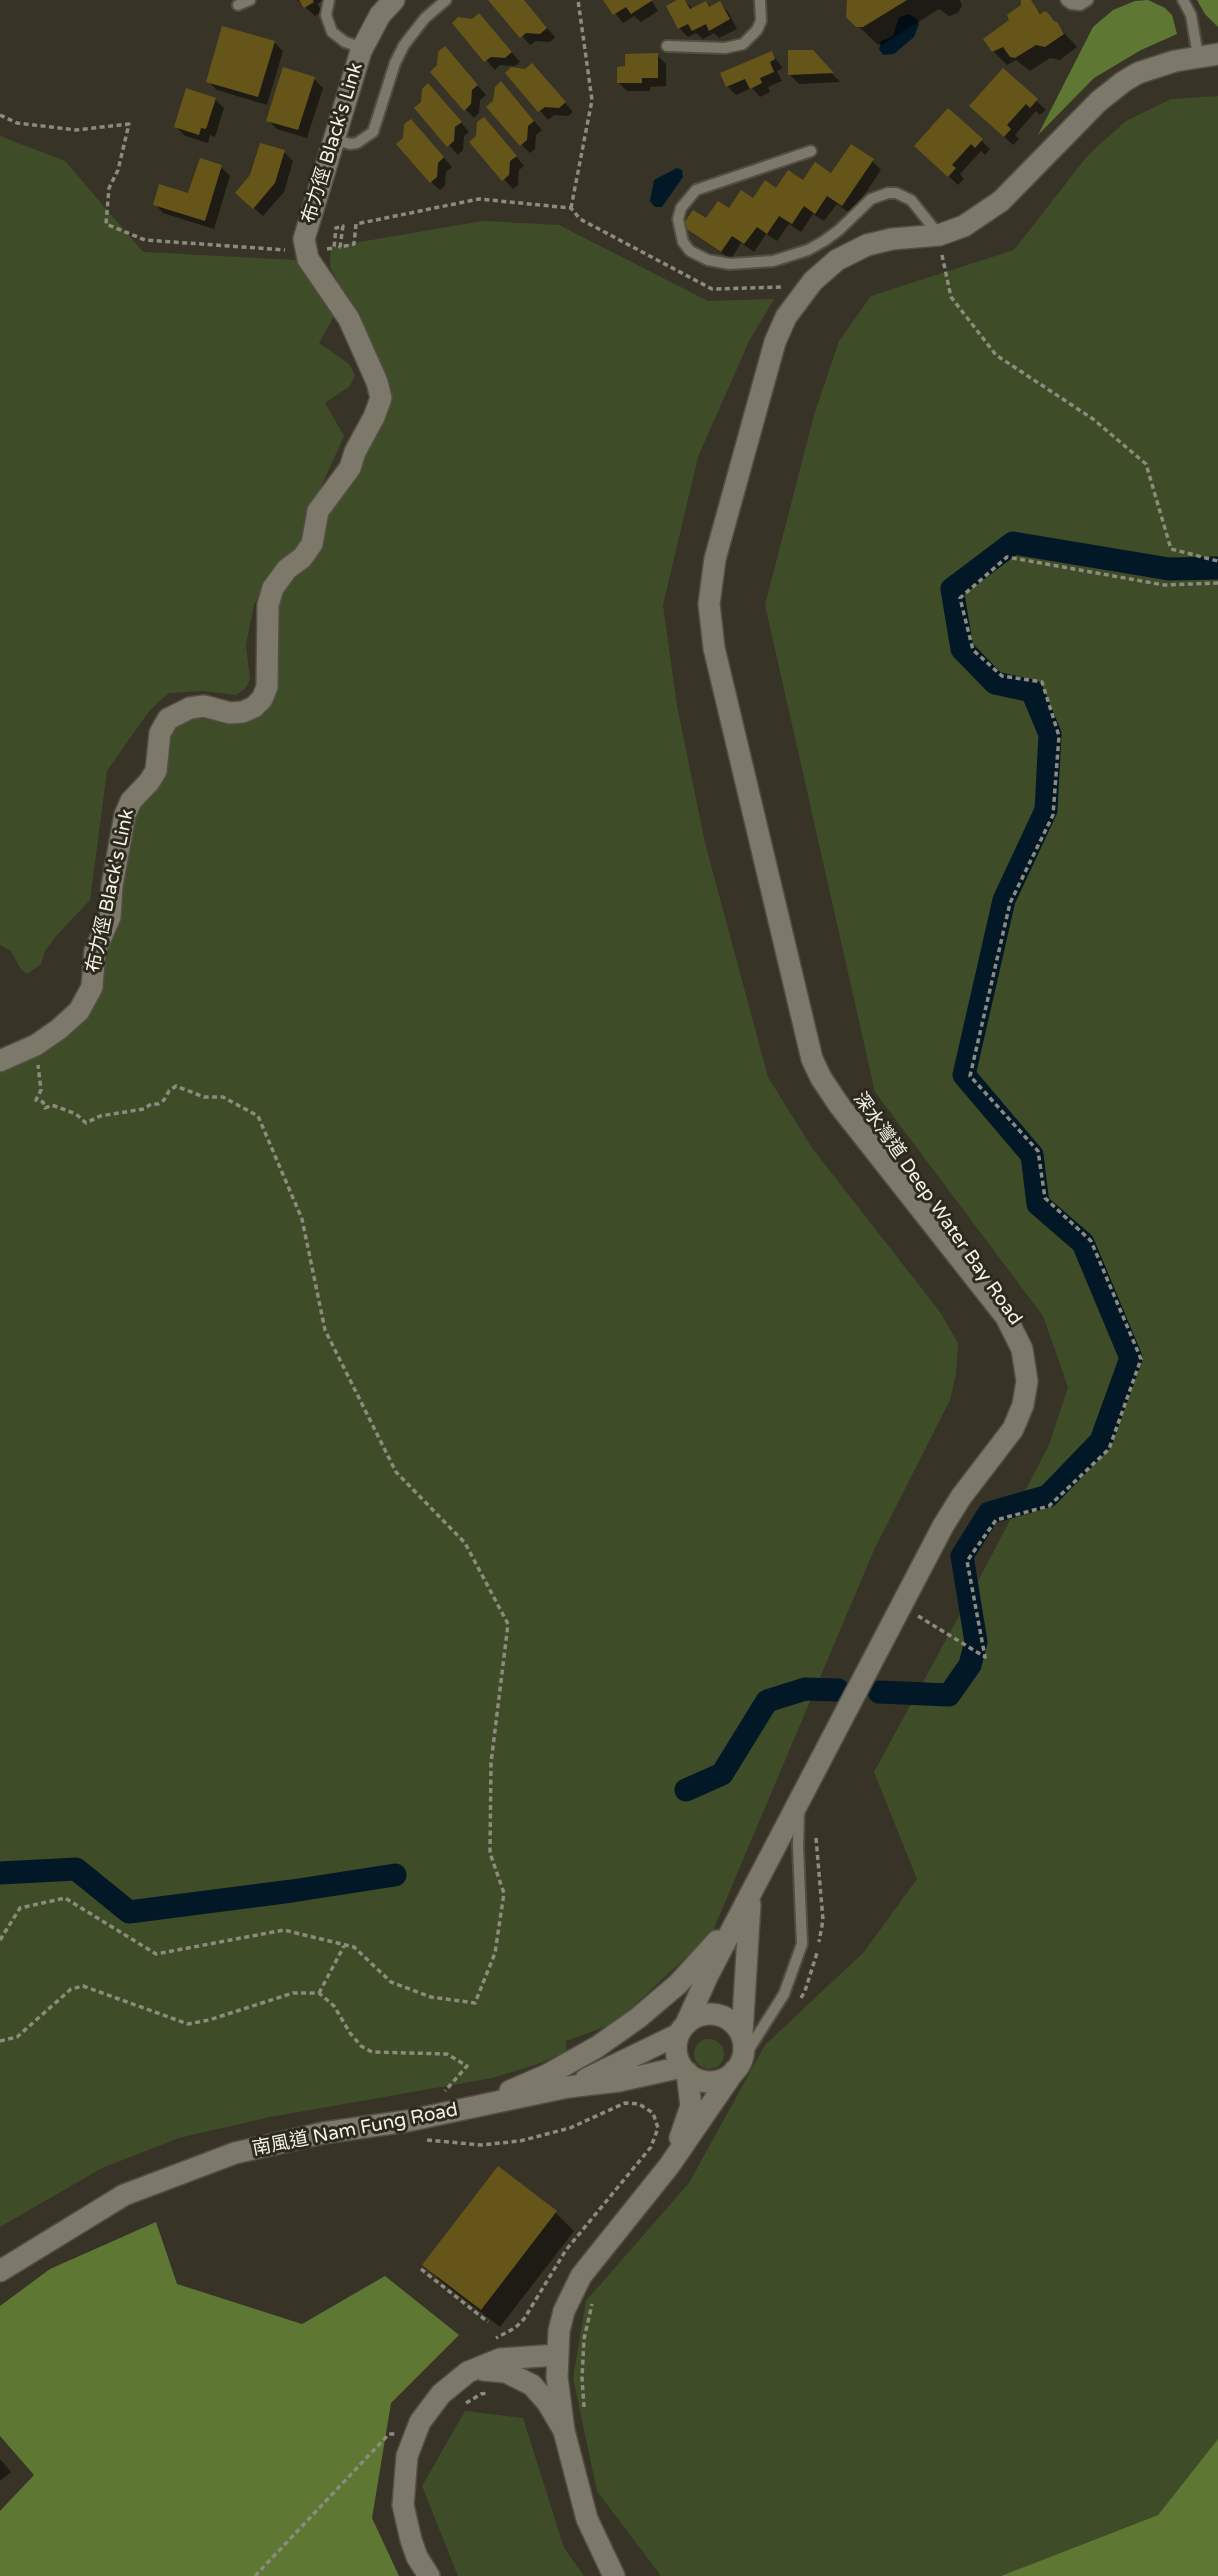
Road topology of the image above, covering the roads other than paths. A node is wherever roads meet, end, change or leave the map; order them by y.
1 (250, 0) edge
2 (329, 0) edge
3 (394, 0) edge
4 (446, 0) edge
5 (760, 0) edge
6 (1066, 0) edge
7 (1088, 0) edge
8 (1183, 0) edge
9 (238, 5) dead end
10 (667, 46) dead end
11 (363, 48) junction
12 (1208, 55) edge
13 (334, 139) junction
14 (811, 151) dead end
15 (940, 243) junction
16 (0, 1061) edge
17 (800, 1801) junction
18 (751, 1895) junction
19 (683, 2029) junction
20 (742, 2034) junction
21 (739, 2065) junction
22 (685, 2069) junction
23 (568, 2087) junction
24 (470, 2108) junction
25 (669, 2166) junction
26 (0, 2271) edge
27 (557, 2354) junction
28 (468, 2372) junction
29 (564, 2431) junction
30 (429, 2576) edge
31 (614, 2576) edge

1 - 9 lane
2 - 11 lane
3 - 11 main road, 布力徑 Black's Link
4 - 13 lane
5 - 10 lane
6 - 7 lane
8 - 12 lane
11 - 13 main road, 布力徑 Black's Link
12 - 15 main road, 深水灣道 Deep Water Bay Road
13 - 16 main road, 布力徑 Black's Link
14 - 15 lane
15 - 17 main road, 深水灣道 Deep Water Bay Road
17 - 18 main road, 深水灣道 Deep Water Bay Road
17 - 21 lane, 深水灣道 Deep Water Bay Road
18 - 19 main road, 深水灣道 Deep Water Bay Road
18 - 20 main road, 深水灣道 Deep Water Bay Road
18 - 24 main road
19 - 20 main road
19 - 22 main road
19 - 23 main road, 南風道 Nam Fung Road
20 - 21 main road
21 - 22 main road
21 - 25 main road, 深水灣道 Deep Water Bay Road
22 - 23 main road, 南風道 Nam Fung Road
22 - 25 main road, 深水灣道 Deep Water Bay Road
23 - 24 main road, 南風道 Nam Fung Road
24 - 26 main road, 南風道 Nam Fung Road
25 - 27 main road, 深水灣道 Deep Water Bay Road
27 - 28 main road
27 - 29 main road, 深水灣道 Deep Water Bay Road
28 - 29 main road
28 - 30 main road
29 - 31 main road, 深水灣道 Deep Water Bay Road

